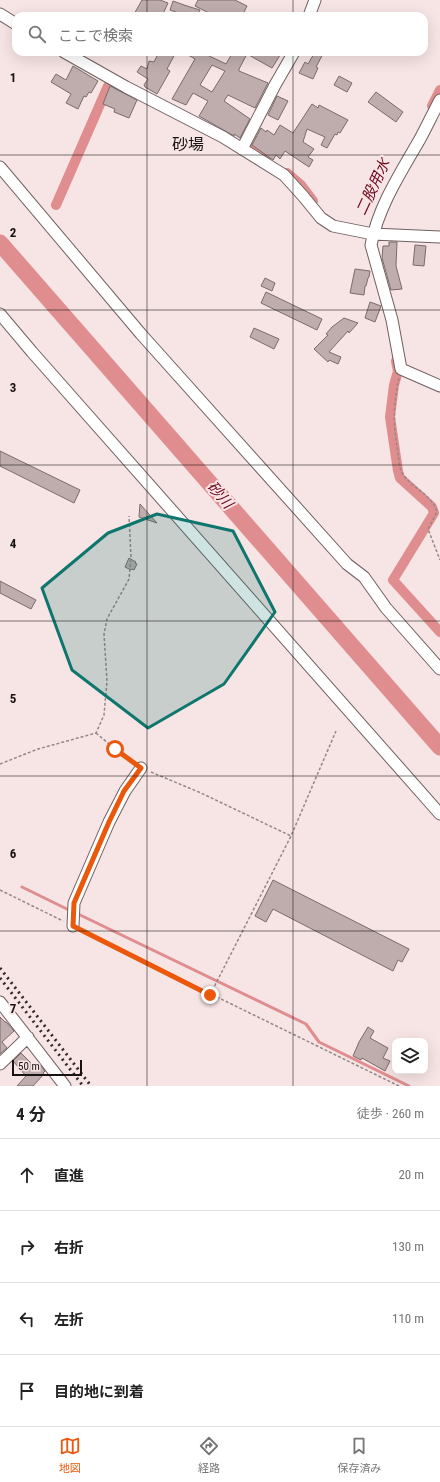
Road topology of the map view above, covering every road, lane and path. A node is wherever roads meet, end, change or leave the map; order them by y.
1 (315, 0) edge
2 (310, 12) edge
3 (0, 14) edge
4 (12, 22) edge
5 (71, 56) edge
6 (292, 56) edge
7 (440, 100) edge
8 (242, 148) junction
9 (0, 167) edge
10 (373, 234) junction
11 (440, 237) edge
12 (0, 314) edge
13 (401, 369) junction
14 (440, 386) edge
15 (129, 516) dead end
16 (440, 560) edge
17 (440, 669) edge
18 (336, 731) dead end
19 (96, 733) junction
20 (0, 764) edge
21 (141, 768) junction
22 (440, 814) edge
23 (291, 836) junction
24 (0, 890) edge
25 (73, 926) junction
26 (210, 995) junction
27 (0, 1002) edge
28 (28, 1037) junction
29 (0, 1064) edge
30 (60, 1084) edge
31 (398, 1086) edge

1 - 2 street
3 - 4 street
5 - 8 street
6 - 8 street
7 - 10 street
8 - 10 street
9 - 17 street
10 - 11 street
10 - 13 street
12 - 22 street
13 - 14 street
13 - 16 path
15 - 19 path
18 - 23 path
19 - 20 path
19 - 21 path
21 - 23 path
21 - 25 street
23 - 26 path
24 - 25 path
25 - 26 path
26 - 31 path
27 - 28 street
28 - 29 street
28 - 30 street

